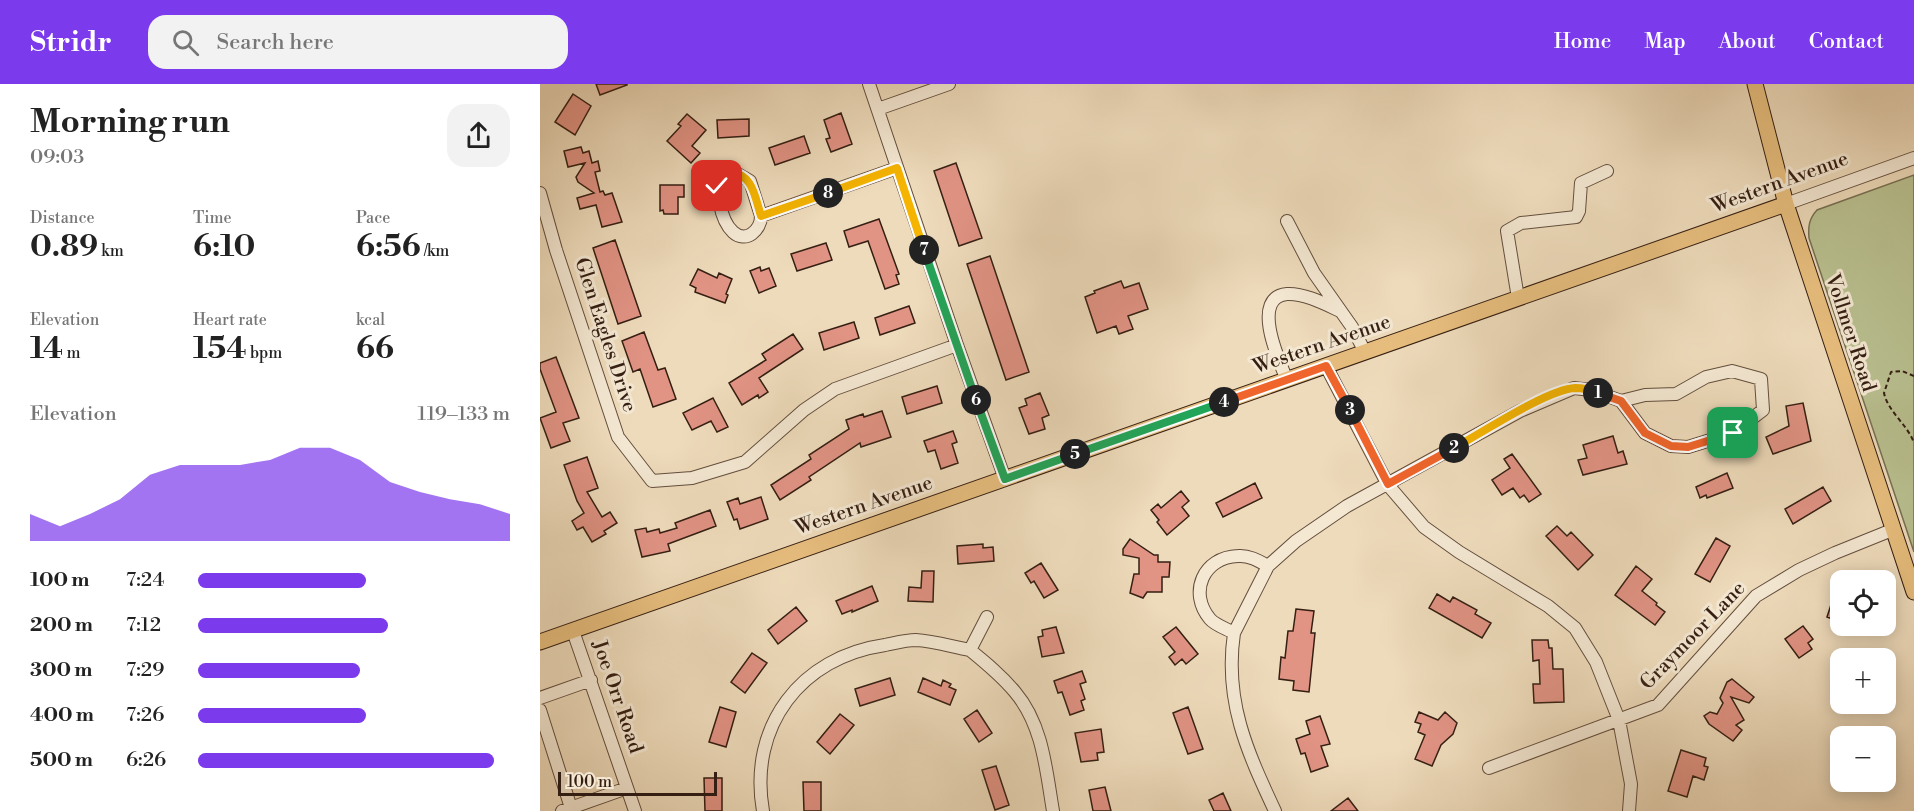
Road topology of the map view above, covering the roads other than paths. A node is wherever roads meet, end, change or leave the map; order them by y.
1 (869, 84) edge
2 (949, 84) edge
3 (1755, 84) edge
4 (878, 109) junction
5 (1914, 158) edge
6 (897, 168) junction
7 (1607, 171) dead end
8 (540, 193) edge
9 (1786, 204) junction
10 (761, 216) junction
11 (1287, 221) dead end
12 (1518, 298) junction
13 (1340, 311) junction
14 (957, 345) junction
15 (1365, 352) junction
16 (1326, 366) junction
17 (1287, 380) junction
18 (1621, 401) junction
19 (1005, 479) junction
20 (1388, 484) junction
21 (1892, 530) junction
22 (1268, 566) junction
23 (1914, 591) edge
24 (987, 617) dead end
25 (573, 631) junction
26 (1234, 633) junction
27 (540, 642) edge
28 (970, 650) junction
29 (591, 681) junction
30 (540, 698) edge
31 (540, 710) edge
32 (1619, 720) junction
33 (1489, 768) dead end
34 (627, 788) junction
35 (566, 810) edge
36 (635, 811) edge
37 (763, 811) edge
38 (1053, 811) edge
39 (1275, 811) edge
40 (1629, 811) edge

1 - 4 street
2 - 4 street
3 - 9 main road, Vollmer Road
4 - 6 street
5 - 9 street, Western Avenue
6 - 10 street
6 - 14 street
7 - 12 street
8 - 14 street, Glen Eagles Drive
9 - 12 main road, Western Avenue
9 - 21 main road, Vollmer Road
10 - 10 street
11 - 13 street
12 - 15 main road, Western Avenue
13 - 15 street
13 - 17 street
14 - 19 street
15 - 16 main road, Western Avenue
16 - 17 main road, Western Avenue
16 - 20 street
17 - 19 main road, Western Avenue
18 - 18 street
18 - 20 street
19 - 25 main road, Western Avenue
20 - 22 street
20 - 32 street
21 - 23 main road, Vollmer Road
21 - 32 street, Graymoor Lane
22 - 26 street
22 - 26 street
24 - 28 street
25 - 27 main road, Western Avenue
25 - 29 street, Joe Orr Road
26 - 39 street
28 - 37 street
28 - 38 street
29 - 30 street
29 - 34 street, Joe Orr Road
31 - 35 street
32 - 33 street, Graymoor Lane
32 - 40 street
34 - 35 street
34 - 36 street, Joe Orr Road

